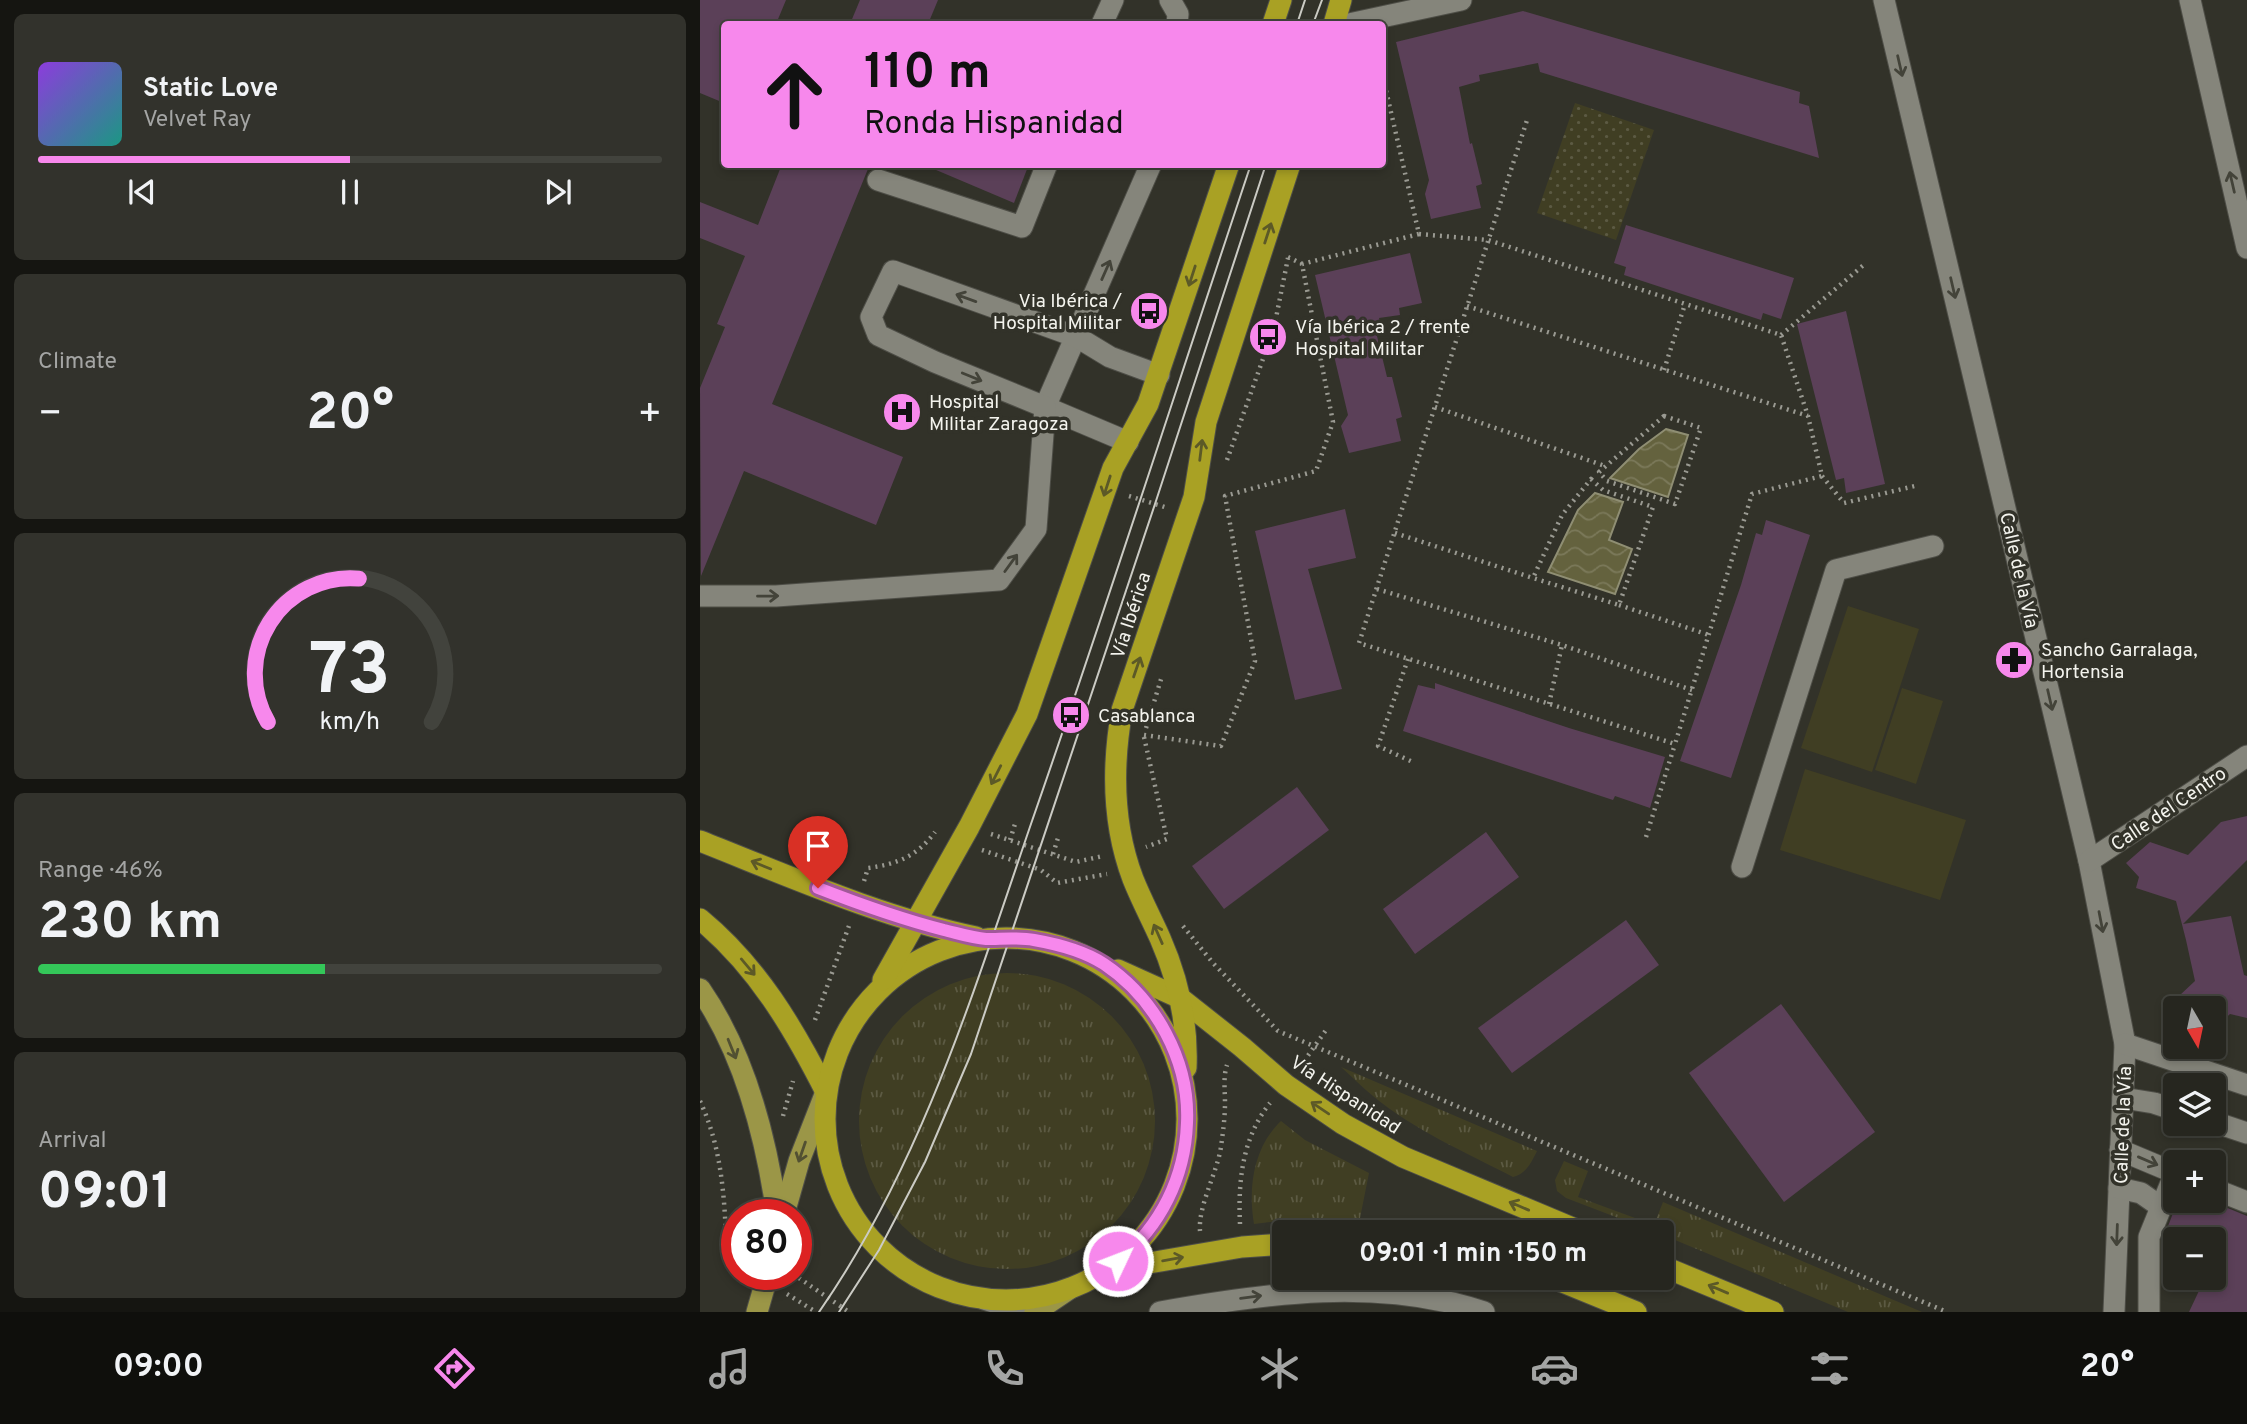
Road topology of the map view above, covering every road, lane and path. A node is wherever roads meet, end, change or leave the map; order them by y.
1 (1113, 0) edge
2 (1170, 0) edge
3 (1281, 0) edge
4 (1341, 0) edge
5 (1461, 0) edge
6 (1884, 0) edge
7 (2190, 0) edge
8 (1103, 21) edge
9 (1177, 21) edge
10 (1274, 21) edge
11 (1335, 21) edge
12 (1363, 21) edge
13 (1386, 90) edge
14 (1528, 117) dead end
15 (1045, 168) edge
16 (1149, 168) edge
17 (1228, 168) edge
18 (1289, 168) edge
19 (878, 180) dead end
20 (1419, 234) junction
21 (1488, 240) junction
22 (1292, 244) dead end
23 (2247, 248) edge
24 (1288, 257) junction
25 (1866, 263) dead end
26 (1302, 264) junction
27 (1685, 304) junction
28 (1467, 306) junction
29 (1781, 335) junction
30 (1077, 337) junction
31 (1664, 370) junction
32 (1159, 375) junction
33 (1045, 407) junction
34 (1435, 407) junction
35 (1808, 416) junction
36 (1128, 442) junction
37 (1226, 464) dead end
38 (1605, 466) junction
39 (1822, 476) junction
40 (1919, 485) dead end
41 (1107, 488) junction
42 (1188, 515) junction
43 (1395, 533) junction
44 (1933, 546) dead end
45 (1533, 578) junction
46 (1377, 589) junction
47 (700, 596) edge
48 (1619, 605) junction
49 (1709, 635) junction
50 (1562, 645) junction
51 (1408, 659) junction
52 (1163, 673) dead end
53 (1692, 690) junction
54 (1549, 704) junction
55 (1144, 736) junction
56 (1675, 744) junction
57 (2247, 756) edge
58 (1415, 763) dead end
59 (1016, 824) dead end
60 (969, 827) junction
61 (934, 834) dead end
62 (1646, 836) dead end
63 (1058, 838) dead end
64 (1010, 840) junction
65 (700, 841) edge
66 (989, 852) dead end
67 (1125, 852) junction
68 (1053, 854) junction
69 (2089, 861) junction
70 (1742, 867) dead end
71 (1115, 872) dead end
72 (856, 902) junction
73 (700, 919) edge
74 (917, 922) junction
75 (985, 939) junction
76 (1104, 964) junction
77 (1226, 977) dead end
78 (700, 989) edge
79 (877, 991) junction
80 (1180, 998) junction
81 (1264, 1017) junction
82 (813, 1024) dead end
83 (1326, 1030) dead end
84 (2125, 1044) junction
85 (1315, 1046) junction
86 (1242, 1047) junction
87 (794, 1078) dead end
88 (1185, 1084) junction
89 (1286, 1085) junction
90 (2247, 1085) edge
91 (826, 1092) junction
92 (2123, 1098) junction
93 (700, 1101) edge
94 (2163, 1106) edge
95 (780, 1124) dead end
96 (2226, 1126) edge
97 (2247, 1133) edge
98 (2120, 1150) junction
99 (2163, 1168) edge
100 (2119, 1188) junction
101 (2226, 1194) edge
102 (724, 1199) edge
103 (774, 1199) edge
104 (788, 1199) edge
105 (2163, 1202) edge
106 (2247, 1202) edge
107 (2161, 1207) junction
108 (1553, 1220) edge
109 (1272, 1245) edge
110 (1242, 1247) junction
111 (1203, 1253) junction
112 (1106, 1270) junction
113 (1674, 1271) edge
114 (812, 1287) edge
115 (1069, 1289) junction
116 (763, 1290) edge
117 (1582, 1290) edge
118 (984, 1299) junction
119 (1473, 1310) edge
120 (757, 1312) edge
121 (849, 1312) edge
122 (1024, 1312) edge
123 (1035, 1312) edge
124 (1160, 1312) edge
125 (1636, 1312) edge
126 (1773, 1312) edge
127 (1947, 1312) edge
128 (2114, 1312) edge
129 (2149, 1312) edge

1 - 8 street
2 - 9 street
3 - 10 highway
4 - 11 highway
5 - 12 street
6 -> 69 street, Calle de la Vía
23 -> 7 street
13 - 20 path
14 - 21 path
15 - 19 street
30 -> 16 street
17 -> 32 highway
42 -> 18 highway, Vía Ibérica
20 - 21 path
20 - 26 path
21 - 27 path
21 - 28 path
22 - 24 path
24 - 26 path
24 - 37 path
25 - 29 path
26 - 55 path
27 - 29 path
27 - 31 path
28 - 31 path
28 - 34 path
29 - 35 path
30 - 32 street
30 - 33 street
30 -> 33 street
31 - 35 path
32 - 36 highway
33 - 36 street
47 -> 33 street
34 - 38 path
34 - 43 path
35 - 39 path
36 -> 41 highway
38 - 38 path
39 - 40 path
39 - 49 path
41 - 42 path
41 -> 60 highway
67 -> 42 highway, Vía Ibérica
43 - 45 path
43 - 46 path
44 - 70 street
45 - 48 path
45 - 48 path
46 - 50 path
46 - 51 path
48 - 49 path
49 - 53 path
50 - 53 path
50 - 54 path
51 - 54 path
51 - 58 path
52 - 55 path
53 - 56 path
54 - 56 path
55 - 67 path
56 - 62 path
57 - 69 street, Calle del Centro
59 - 64 path
60 - 64 path
60 - 74 highway
61 - 72 path
63 - 68 path
64 - 68 path
72 -> 65 highway
66 - 71 path
67 - 68 path
80 -> 67 highway, Vía Ibérica
69 -> 84 street, Calle de la Vía
72 - 74 highway
72 - 82 path
73 -> 91 highway
74 - 75 highway
74 - 79 highway
75 - 76 highway, Vía Hispanidad
75 - 79 highway
76 - 80 highway, Vía Hispanidad
76 - 88 highway
77 - 81 path
78 -> 103 main road
79 - 91 highway
80 - 86 highway, Vía Hispanidad
80 - 88 highway, Vía Ibérica
81 - 85 path
81 - 86 path
83 - 85 path
84 - 90 street
84 - 92 street, Calle de la Vía
85 - 89 path
85 - 127 path
86 - 89 highway, Vía Hispanidad
86 - 111 path
87 - 95 path
88 - 112 highway
108 -> 89 highway, Vía Hispanidad
89 - 110 path
91 -> 104 main road
91 - 118 highway
92 - 94 street
92 - 98 street, Calle de la Vía
93 - 102 path
96 - 97 street
98 -> 99 street
98 - 100 street, Calle de la Vía
100 - 107 street
100 -> 128 street, Calle de la Vía
101 - 106 street
105 - 107 street
107 - 129 street
109 - 110 highway
110 - 111 highway
112 -> 111 highway
112 - 115 highway
126 -> 113 highway
114 - 121 path
115 - 118 highway
115 - 123 main road
116 - 120 main road
117 - 125 highway
118 - 122 street
124 -> 119 street

